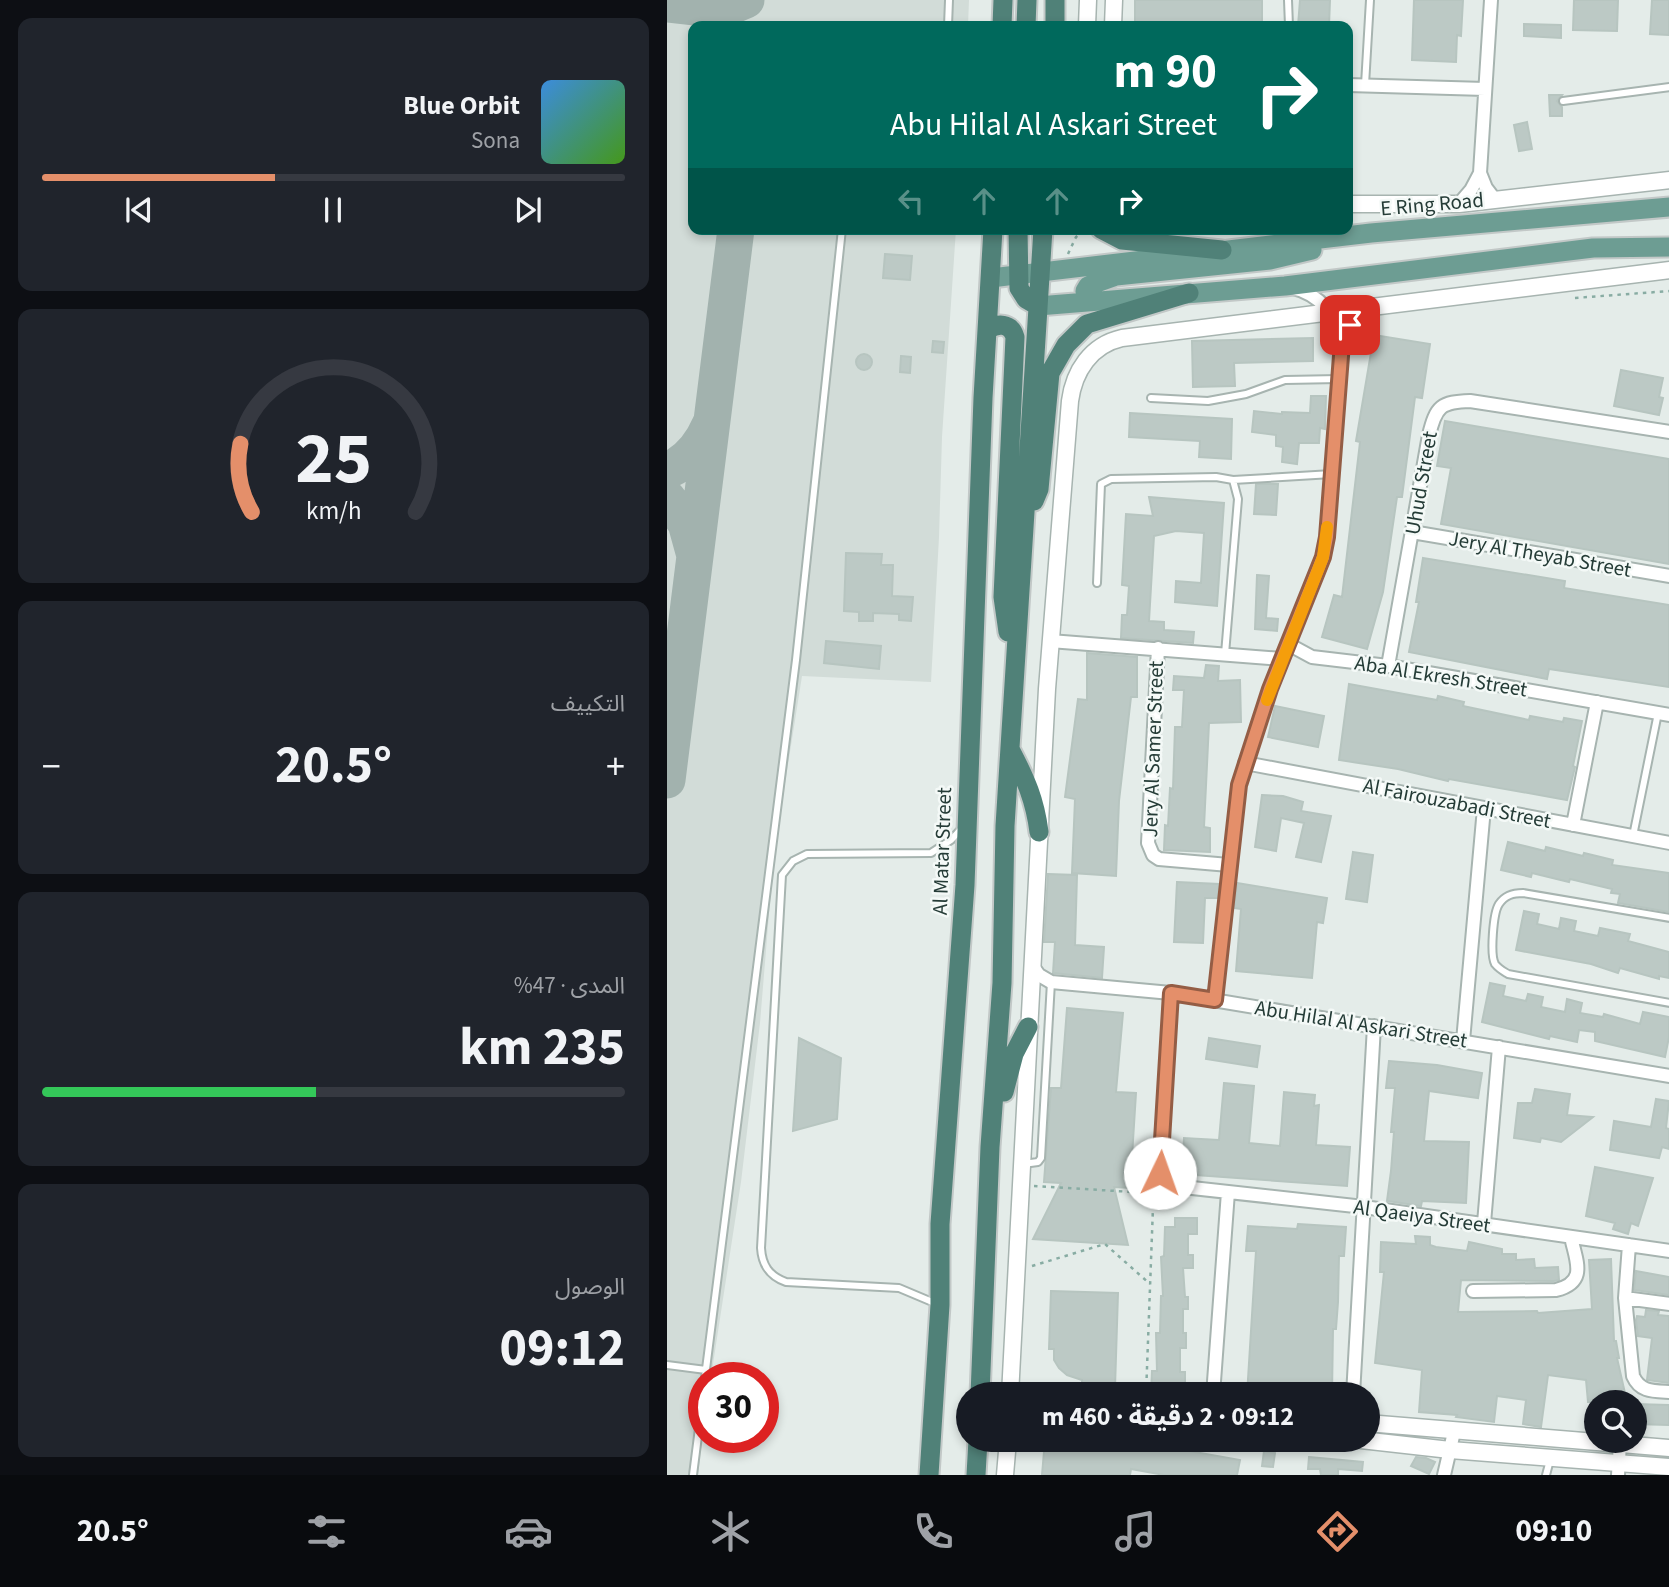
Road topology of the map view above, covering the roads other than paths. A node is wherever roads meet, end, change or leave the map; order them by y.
1 (949, 0) edge
2 (1002, 0) edge
3 (1027, 0) edge
4 (1055, 0) edge
5 (1088, 0) edge
6 (1114, 0) edge
7 (1288, 0) edge
8 (1371, 0) edge
9 (1491, 0) edge
10 (948, 21) edge
11 (1001, 21) edge
12 (1026, 21) edge
13 (1055, 21) edge
14 (1086, 21) edge
15 (1113, 21) edge
16 (1289, 21) edge
17 (1353, 86) edge
18 (1364, 87) junction
19 (1669, 87) edge
20 (1485, 89) junction
21 (1562, 101) dead end
22 (1480, 173) junction
23 (1669, 180) edge
24 (1669, 192) edge
25 (1496, 201) junction
26 (1353, 204) edge
27 (1459, 204) junction
28 (1669, 207) edge
29 (1603, 212) junction
30 (841, 235) edge
31 (993, 235) edge
32 (1018, 235) edge
33 (1043, 235) edge
34 (1112, 235) edge
35 (1330, 238) junction
36 (1669, 247) edge
37 (1222, 250) junction
38 (1669, 270) edge
39 (1040, 272) junction
40 (1018, 274) junction
41 (991, 278) junction
42 (1285, 286) junction
43 (1189, 293) junction
44 (1087, 302) junction
45 (1038, 306) junction
46 (1362, 309) junction
47 (1331, 313) junction
48 (987, 331) junction
49 (1342, 343) junction
50 (1339, 379) junction
51 (1151, 398) dead end
52 (1669, 432) edge
53 (1332, 474) junction
54 (1233, 480) junction
55 (1024, 524) junction
56 (1411, 532) junction
57 (1669, 576) edge
58 (1097, 583) dead end
59 (1050, 641) junction
60 (1288, 644) junction
61 (1158, 648) junction
62 (1225, 654) junction
63 (1282, 659) junction
64 (1389, 666) junction
65 (1014, 673) junction
66 (1597, 702) junction
67 (1664, 714) edge
68 (1011, 751) junction
69 (1245, 763) junction
70 (1484, 808) junction
71 (966, 823) junction
72 (1573, 825) junction
73 (1039, 832) junction
74 (1633, 836) junction
75 (1669, 843) edge
76 (1229, 865) junction
77 (1669, 918) edge
78 (1032, 965) junction
79 (1051, 982) junction
80 (1171, 993) junction
81 (1030, 997) junction
82 (1215, 1000) junction
83 (1669, 1003) edge
84 (1374, 1026) junction
85 (1028, 1027) junction
86 (1463, 1041) junction
87 (1499, 1047) junction
88 (1669, 1076) edge
89 (990, 1147) junction
90 (1021, 1165) junction
91 (1228, 1192) junction
92 (1364, 1207) junction
93 (1484, 1223) junction
94 (1571, 1237) junction
95 (1629, 1245) junction
96 (1669, 1251) edge
97 (1473, 1291) dead end
98 (1625, 1298) junction
99 (1669, 1304) edge
100 (940, 1305) junction
101 (708, 1362) edge
102 (667, 1365) edge
103 (688, 1370) edge
104 (981, 1382) edge
105 (1010, 1382) edge
106 (1214, 1382) edge
107 (1354, 1382) edge
108 (1669, 1392) edge
109 (1380, 1424) edge
110 (1454, 1432) junction
111 (1584, 1441) edge
112 (1380, 1442) edge
113 (1647, 1446) edge
114 (1669, 1448) edge
115 (1450, 1450) junction
116 (977, 1452) edge
117 (1007, 1452) edge
118 (696, 1453) edge
119 (1550, 1458) junction
120 (1669, 1467) edge
121 (1618, 1469) edge
122 (929, 1474) edge
123 (693, 1475) edge
124 (976, 1475) edge
125 (1005, 1475) edge
126 (1444, 1475) edge
127 (1546, 1475) edge

1 - 10 lane
2 - 11 highway
3 - 12 highway
4 - 13 highway
5 - 14 street
6 - 15 street
7 - 16 lane
8 - 18 lane
9 - 20 street
17 - 18 street
18 - 20 street
19 - 21 lane
20 - 22 street
22 - 25 street
22 - 27 street
23 - 25 street, E Ring Road
24 - 29 main road
25 - 27 street, E Ring Road
26 - 27 street, E Ring Road
28 - 29 main road, E Ring Road
29 - 35 main road, E Ring Road
30 - 101 lane
31 - 41 highway, Al Matar Street
32 - 40 highway
33 - 39 highway
34 - 37 highway
35 - 37 main road, E Ring Road
35 - 44 main road
36 - 42 main road
37 - 39 main road, E Ring Road
38 - 46 street
39 - 40 main road, E Ring Road
39 - 45 highway
40 - 41 main road, E Ring Road
40 - 45 highway
41 - 48 highway, Al Matar Street
42 - 43 main road
42 - 47 street
43 - 44 main road
43 - 55 highway
44 - 45 main road
45 - 55 highway
46 - 47 street
46 - 49 street
47 - 49 street
47 - 59 street
48 - 65 highway
48 - 71 highway, Al Matar Street
49 - 50 street
50 - 51 lane
50 - 53 street
52 - 56 street, Uhud Street
53 - 54 lane
53 - 60 street
54 - 58 lane
54 - 62 lane
55 - 65 highway
56 - 57 street, Jery Al Theyab Street
56 - 64 street, Uhud Street
59 - 61 street
59 - 73 street
60 - 63 street
60 - 64 street, Aba Al Ekresh Street
61 - 62 street, Jery Al Samer Street
61 - 76 street, Jery Al Samer Street
62 - 63 street, Jery Al Samer Street
63 - 69 street
64 - 66 street, Aba Al Ekresh Street
65 - 68 highway
66 - 67 street, Aba Al Ekresh Street
66 - 72 street
67 - 74 lane
68 - 73 highway
68 - 89 highway
69 - 70 street, Al Fairouzabadi Street
69 - 76 street
70 - 72 street, Al Fairouzabadi Street
70 - 86 street
71 - 100 highway, Al Matar Street
71 - 100 lane
72 - 74 street, Al Fairouzabadi Street
73 - 78 street
74 - 75 street, Al Fairouzabadi Street
76 - 82 street
77 - 83 lane
78 - 79 street
78 - 81 street
79 - 80 street, Abu Hilal Al Askari Street
79 - 81 street
79 - 90 lane
80 - 82 street, Abu Hilal Al Askari Street
80 - 91 street, Al Qaeiya Street
81 - 85 street
82 - 84 street, Abu Hilal Al Askari Street
84 - 86 street, Abu Hilal Al Askari Street
84 - 92 street
85 - 89 highway
85 - 90 street
86 - 87 street, Abu Hilal Al Askari Street
87 - 88 street, Abu Hilal Al Askari Street
87 - 93 street
89 - 104 highway
90 - 105 street
91 - 92 street, Al Qaeiya Street
91 - 106 street
92 - 93 street, Al Qaeiya Street
92 - 107 street
93 - 94 street, Al Qaeiya Street
94 - 95 street, Al Qaeiya Street
94 - 97 street
95 - 96 street, Al Qaeiya Street
95 - 98 street
98 - 99 street
98 - 108 street
100 - 122 highway, Al Matar Street
102 - 103 lane
109 - 110 street
110 - 111 street
110 - 115 street
112 - 115 street
113 - 114 street
115 - 119 street
115 - 126 street
116 - 124 highway
117 - 125 street
118 - 123 lane
119 - 121 street
119 - 127 lane
120 - 121 street

